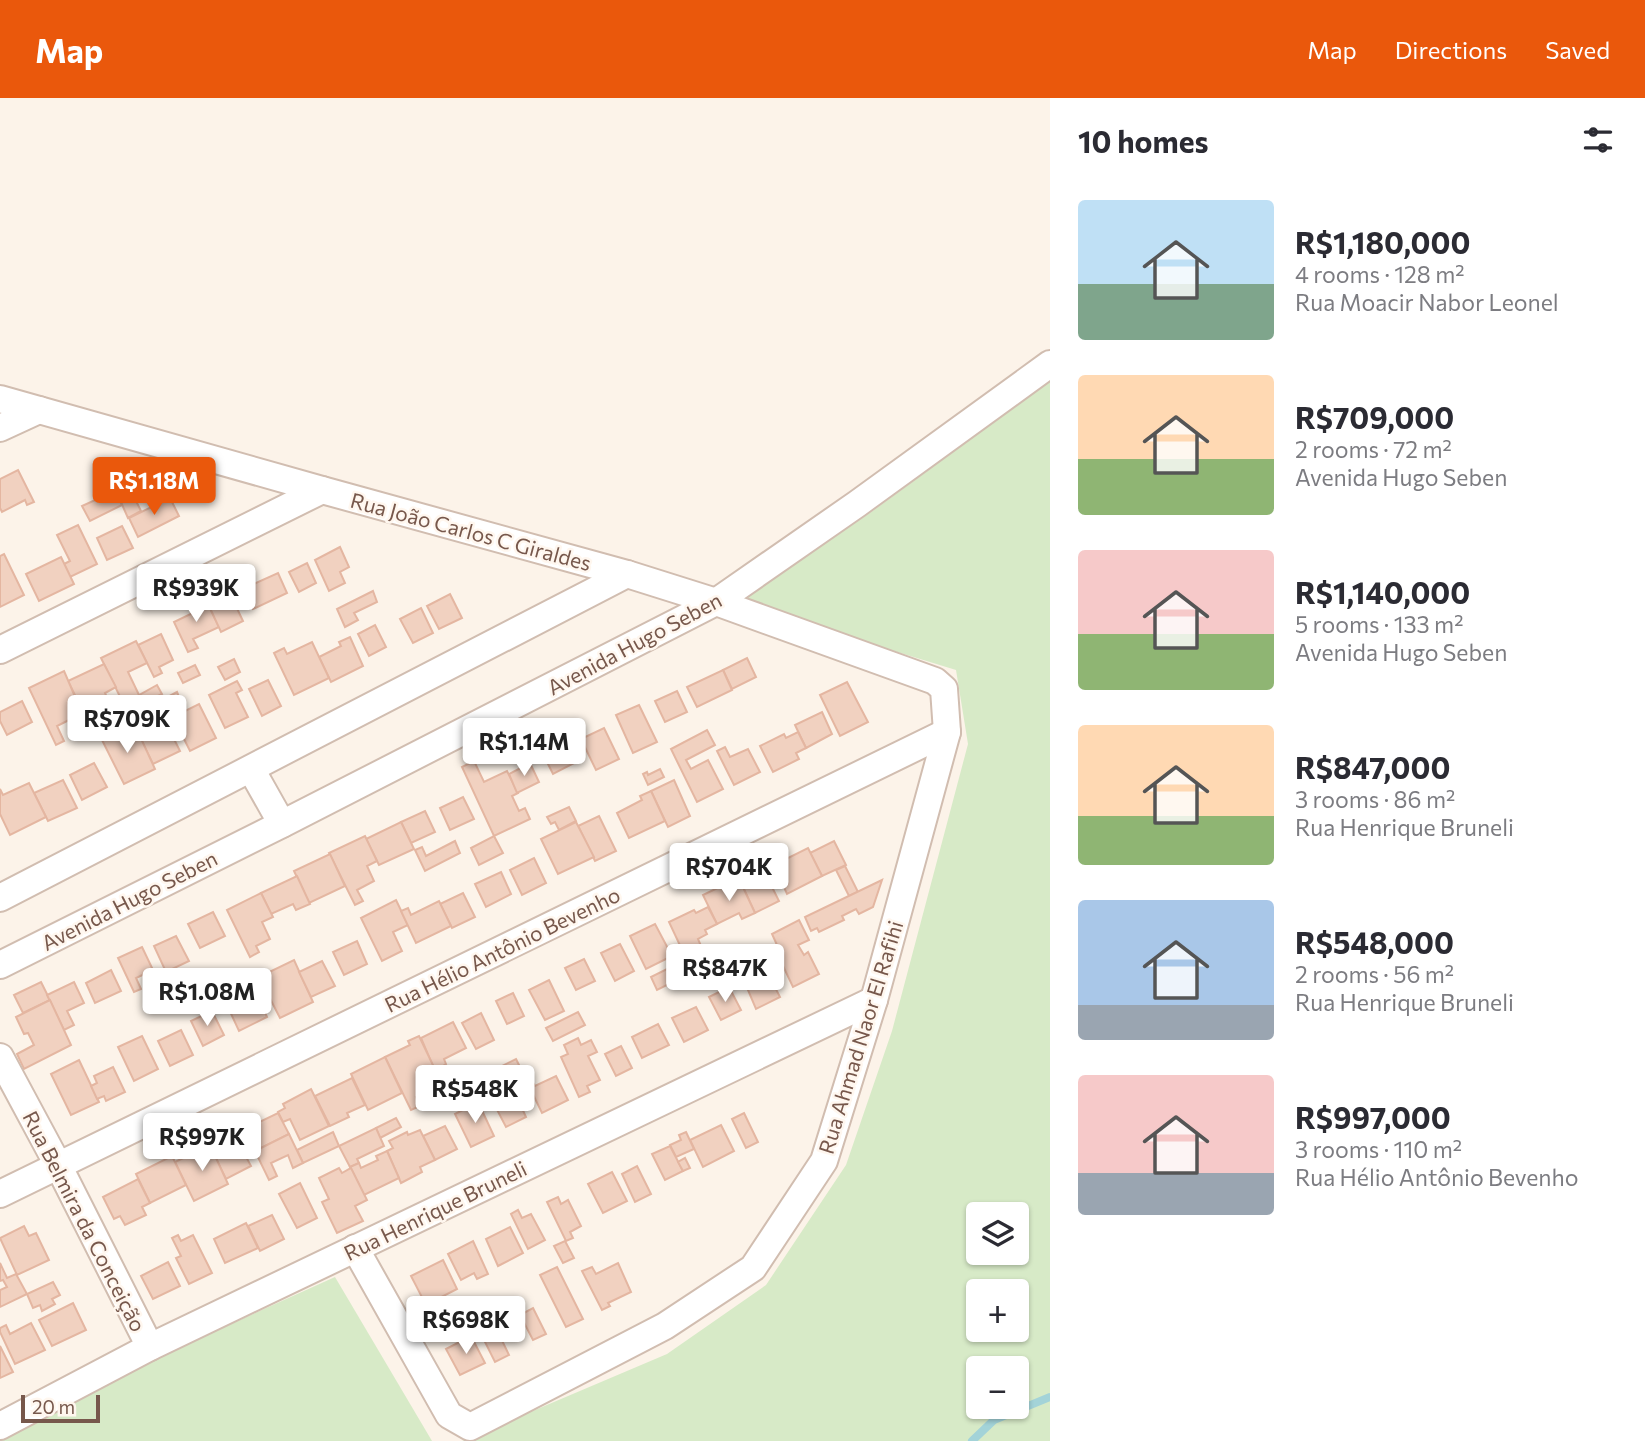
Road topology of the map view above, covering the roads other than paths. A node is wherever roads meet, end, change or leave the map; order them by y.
1 (1050, 364) edge
2 (0, 399) edge
3 (39, 410) junction
4 (0, 428) edge
5 (322, 490) junction
6 (626, 574) junction
7 (716, 602) junction
8 (0, 650) edge
9 (935, 681) joint
10 (947, 732) junction
11 (251, 769) junction
12 (282, 824) junction
13 (0, 898) edge
14 (0, 965) edge
15 (874, 1000) junction
16 (0, 1057) edge
17 (58, 1165) junction
18 (0, 1194) edge
19 (355, 1248) junction
20 (150, 1347) junction
21 (0, 1426) edge

1 - 7 street, Avenida Hugo Seben
2 - 3 street, Rua João Carlos C Giraldes
3 - 4 street
3 - 5 street, Rua João Carlos C Giraldes
5 - 6 street, Rua João Carlos C Giraldes
5 - 8 street
6 - 7 street, Rua João Carlos C Giraldes
6 - 11 street
7 - 9 street, Rua João Carlos C Giraldes
7 - 12 street, Avenida Hugo Seben
9 - 10 street, Rua Ahmad Naor El Rafihi
10 - 15 street, Rua Ahmad Naor El Rafihi
10 - 17 street, Rua Hélio Antônio Bevenho
11 - 12 street
11 - 13 street
12 - 14 street, Avenida Hugo Seben
15 - 19 street, Rua Henrique Bruneli
15 - 19 street, Rua Ahmad Naor El Rafihi
16 - 17 street, Rua Belmira da Conceição
17 - 18 street, Rua Hélio Antônio Bevenho
17 - 20 street, Rua Belmira da Conceição
19 - 20 street, Rua Henrique Bruneli
20 - 21 street, Rua Henrique Bruneli

